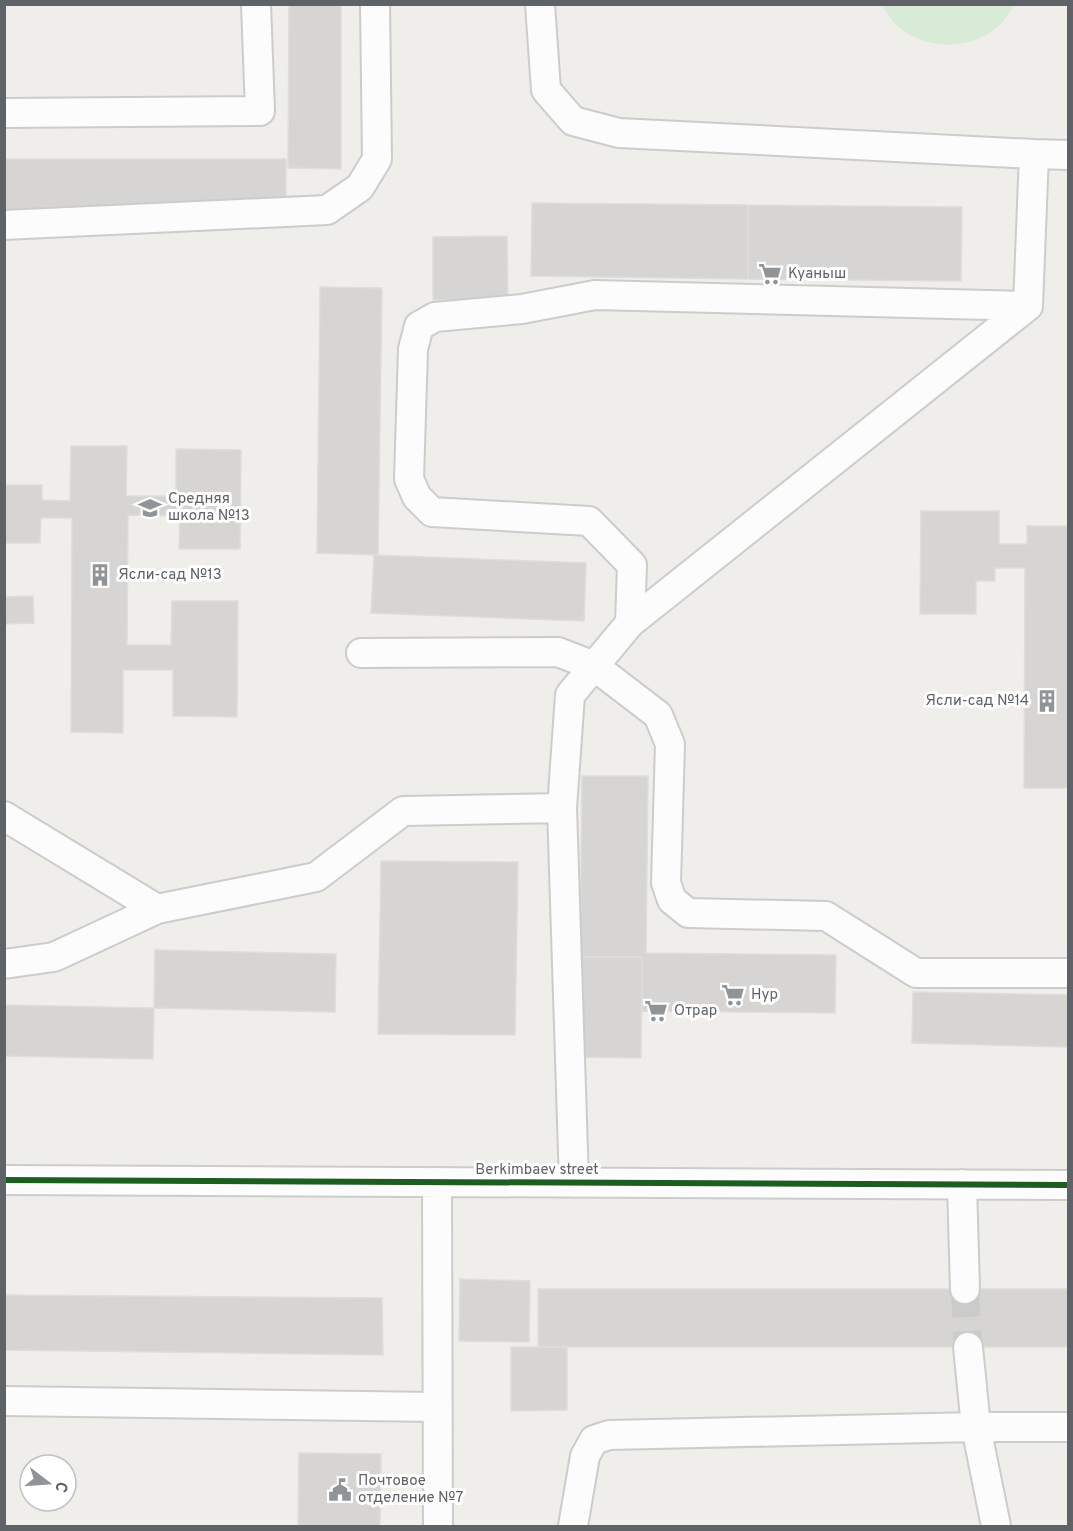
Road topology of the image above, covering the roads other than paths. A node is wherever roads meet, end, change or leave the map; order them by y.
1 (256, 4) edge
2 (375, 4) edge
3 (540, 4) edge
4 (4, 113) edge
5 (1034, 154) junction
6 (1068, 155) edge
7 (4, 225) edge
8 (1028, 306) junction
9 (630, 622) junction
10 (361, 653) dead end
11 (594, 666) junction
12 (562, 808) junction
13 (4, 816) edge
14 (157, 909) junction
15 (4, 964) edge
16 (1068, 973) edge
17 (4, 1180) edge
18 (437, 1182) junction
19 (574, 1182) junction
20 (962, 1184) junction
21 (1068, 1185) edge
22 (964, 1289) tunnel mouth
23 (968, 1347) tunnel mouth
24 (4, 1401) edge
25 (436, 1407) junction
26 (1068, 1427) edge
27 (976, 1428) junction
28 (438, 1527) edge
29 (573, 1527) edge
30 (996, 1527) edge

1 - 4 street
2 - 7 street
3 - 5 street
5 - 6 street
5 - 8 street
8 - 9 street
8 - 9 street
9 - 11 street
10 - 11 street
11 - 12 street
11 - 16 street
12 - 14 street
12 - 19 street
13 - 14 street
14 - 15 street
17 - 18 street, Berkimbaev street
18 - 19 street, Berkimbaev street
18 - 25 street
19 - 20 street, Berkimbaev street
20 - 21 street, Berkimbaev street
20 - 22 street
23 - 27 street
24 - 25 street
25 - 28 street
26 - 27 street
27 - 29 street
27 - 30 street

